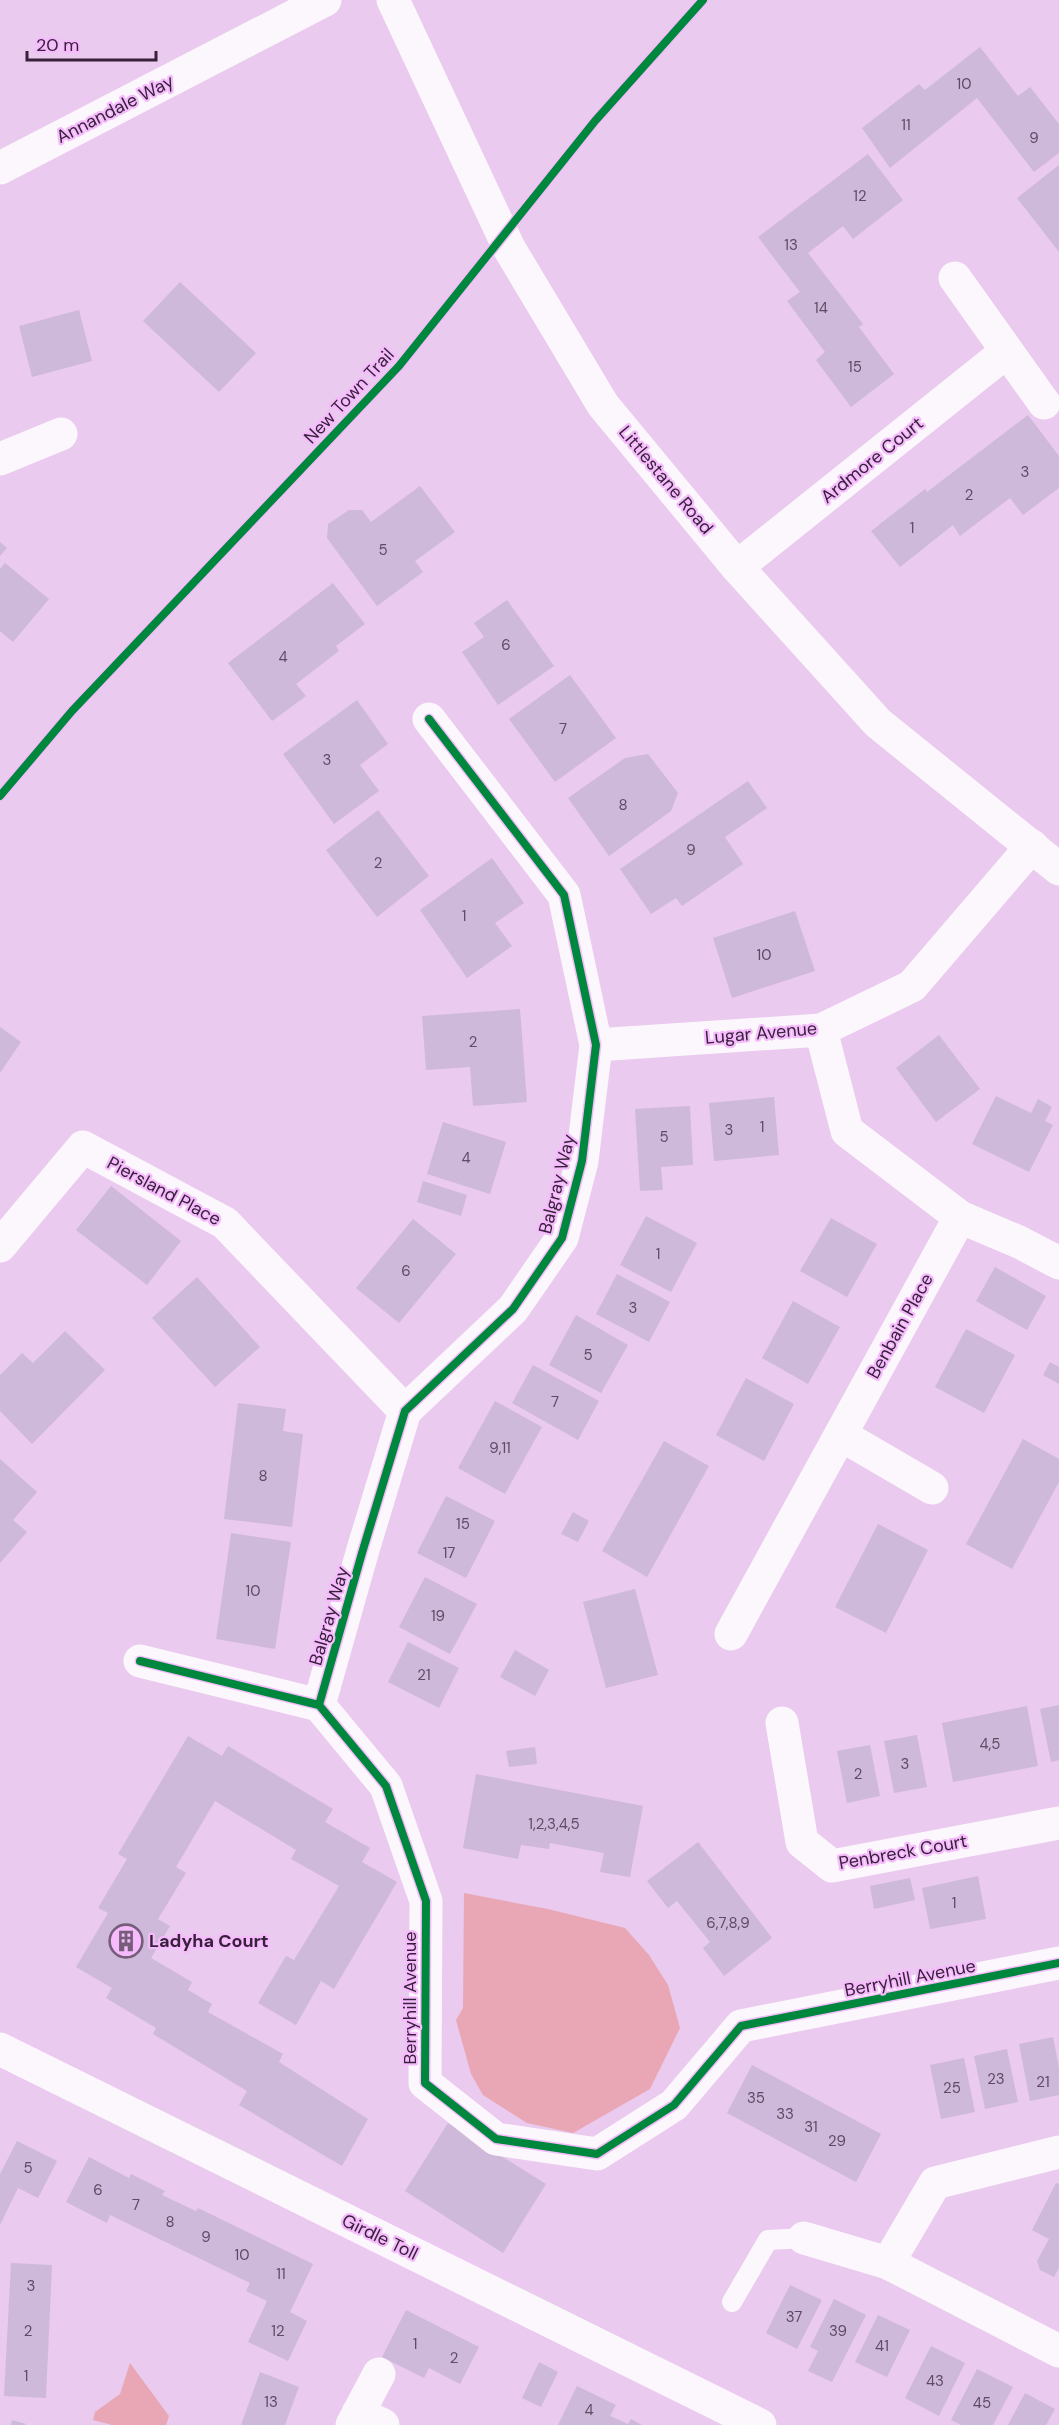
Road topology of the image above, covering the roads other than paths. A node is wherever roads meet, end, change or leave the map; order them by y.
1 (325, 0) edge
2 (393, 0) edge
3 (0, 168) edge
4 (955, 278) dead end
5 (1006, 352) junction
6 (1044, 403) dead end
7 (61, 434) dead end
8 (0, 459) edge
9 (737, 567) junction
10 (429, 719) dead end
11 (1032, 846) junction
12 (1059, 868) edge
13 (821, 1030) junction
14 (596, 1045) junction
15 (960, 1217) junction
16 (0, 1246) edge
17 (1059, 1263) edge
18 (405, 1411) junction
19 (841, 1435) junction
20 (932, 1488) dead end
21 (731, 1634) dead end
22 (140, 1661) dead end
23 (319, 1705) junction
24 (782, 1723) dead end
25 (1059, 1823) edge
26 (1059, 1963) edge
27 (0, 2049) edge
28 (1059, 2152) edge
29 (804, 2238) joint
30 (888, 2263) junction
31 (732, 2302) dead end
32 (1059, 2351) edge
33 (379, 2374) dead end
34 (364, 2421) edge
35 (760, 2425) edge

1 - 3 street, Annandale Way
2 - 9 street, Littlestane Road
4 - 5 street
5 - 6 street
5 - 9 street, Ardmore Court
7 - 8 street
9 - 11 street, Littlestane Road
10 - 14 street, Balgray Way
11 - 12 street, Littlestane Road
11 - 13 street, Lugar Avenue
13 - 14 street, Lugar Avenue
13 - 15 street
14 - 18 street, Balgray Way
15 - 17 street
15 - 19 street, Benbain Place
16 - 18 street, Piersland Place
18 - 23 street, Balgray Way
19 - 20 street
19 - 21 street, Benbain Place
22 - 23 street
23 - 26 street, Berryhill Avenue
24 - 25 street, Penbreck Court
27 - 35 street, Girdle Toll
28 - 30 street
29 - 30 street
29 - 31 lane
30 - 32 street
33 - 34 street

